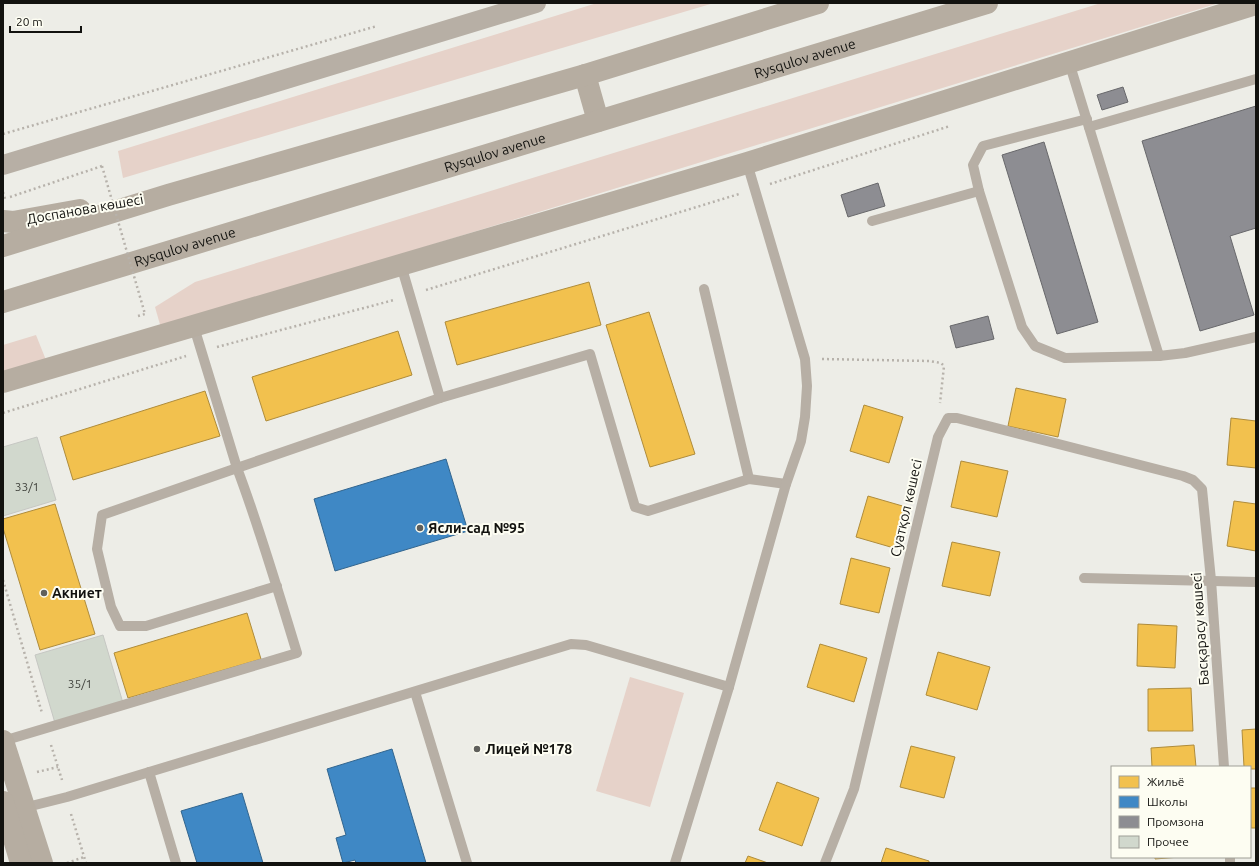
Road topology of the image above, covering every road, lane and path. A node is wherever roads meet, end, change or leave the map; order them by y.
1 (536, 3) edge
2 (818, 3) edge
3 (987, 3) edge
4 (1256, 4) edge
5 (381, 25) dead end
6 (1069, 62) junction
7 (585, 75) junction
8 (1256, 80) edge
9 (598, 121) junction
10 (1088, 123) junction
11 (956, 124) dead end
12 (3, 134) edge
13 (747, 163) junction
14 (3, 165) edge
15 (754, 190) junction
16 (979, 191) junction
17 (3, 192) edge
18 (168, 195) junction
19 (3, 221) edge
20 (872, 221) dead end
21 (3, 246) edge
22 (401, 265) junction
23 (704, 289) dead end
24 (410, 296) junction
25 (3, 302) edge
26 (145, 314) dead end
27 (194, 327) junction
28 (1256, 337) edge
29 (201, 351) junction
30 (1159, 356) junction
31 (805, 359) junction
32 (3, 382) edge
33 (440, 398) junction
34 (3, 413) edge
35 (944, 423) junction
36 (237, 468) junction
37 (749, 479) junction
38 (786, 484) junction
39 (1084, 578) dead end
40 (1212, 580) junction
41 (1256, 582) edge
42 (276, 586) junction
43 (729, 687) junction
44 (415, 692) junction
45 (3, 741) edge
46 (1224, 766) edge
47 (149, 772) junction
48 (11, 808) edge
49 (16, 838) edge
50 (84, 857) dead end
51 (21, 863) edge
52 (42, 863) edge
53 (67, 863) edge
54 (176, 863) edge
55 (467, 863) edge
56 (675, 863) edge
57 (825, 863) edge

1 - 14 street
2 - 7 main road
3 - 9 main road, Rysqulov avenue
4 - 6 main road
5 - 12 path
6 - 10 lane
6 - 13 main road
7 - 9 main road
7 - 18 main road
8 - 10 lane
9 - 25 main road, Rysqulov avenue
10 - 16 lane
10 - 30 lane
11 - 15 path
13 - 15 lane
13 - 22 main road
15 - 24 path
15 - 31 lane
16 - 20 lane
16 - 30 lane
17 - 26 path, bridge
18 - 19 main road, Доспанова көшесі
18 - 21 main road
22 - 24 lane
22 - 27 main road
23 - 37 lane
24 - 29 path
24 - 33 lane
27 - 29 lane
27 - 32 main road
28 - 30 lane
29 - 34 path
29 - 36 lane
31 - 35 path
31 - 38 lane
33 - 36 lane
33 - 37 lane
35 - 40 lane, Басқарасу көшесі
35 - 57 lane, Суатқол көшесі
36 - 42 lane
36 - 42 lane
37 - 38 lane
38 - 43 lane
39 - 40 lane
40 - 41 lane
40 - 46 lane, Басқарасу көшесі
42 - 45 lane
43 - 44 lane
43 - 56 lane
44 - 47 lane
44 - 55 lane
45 - 48 main road
47 - 48 lane
47 - 54 lane
48 - 49 main road
49 - 51 main road
49 - 52 main road
50 - 53 path

